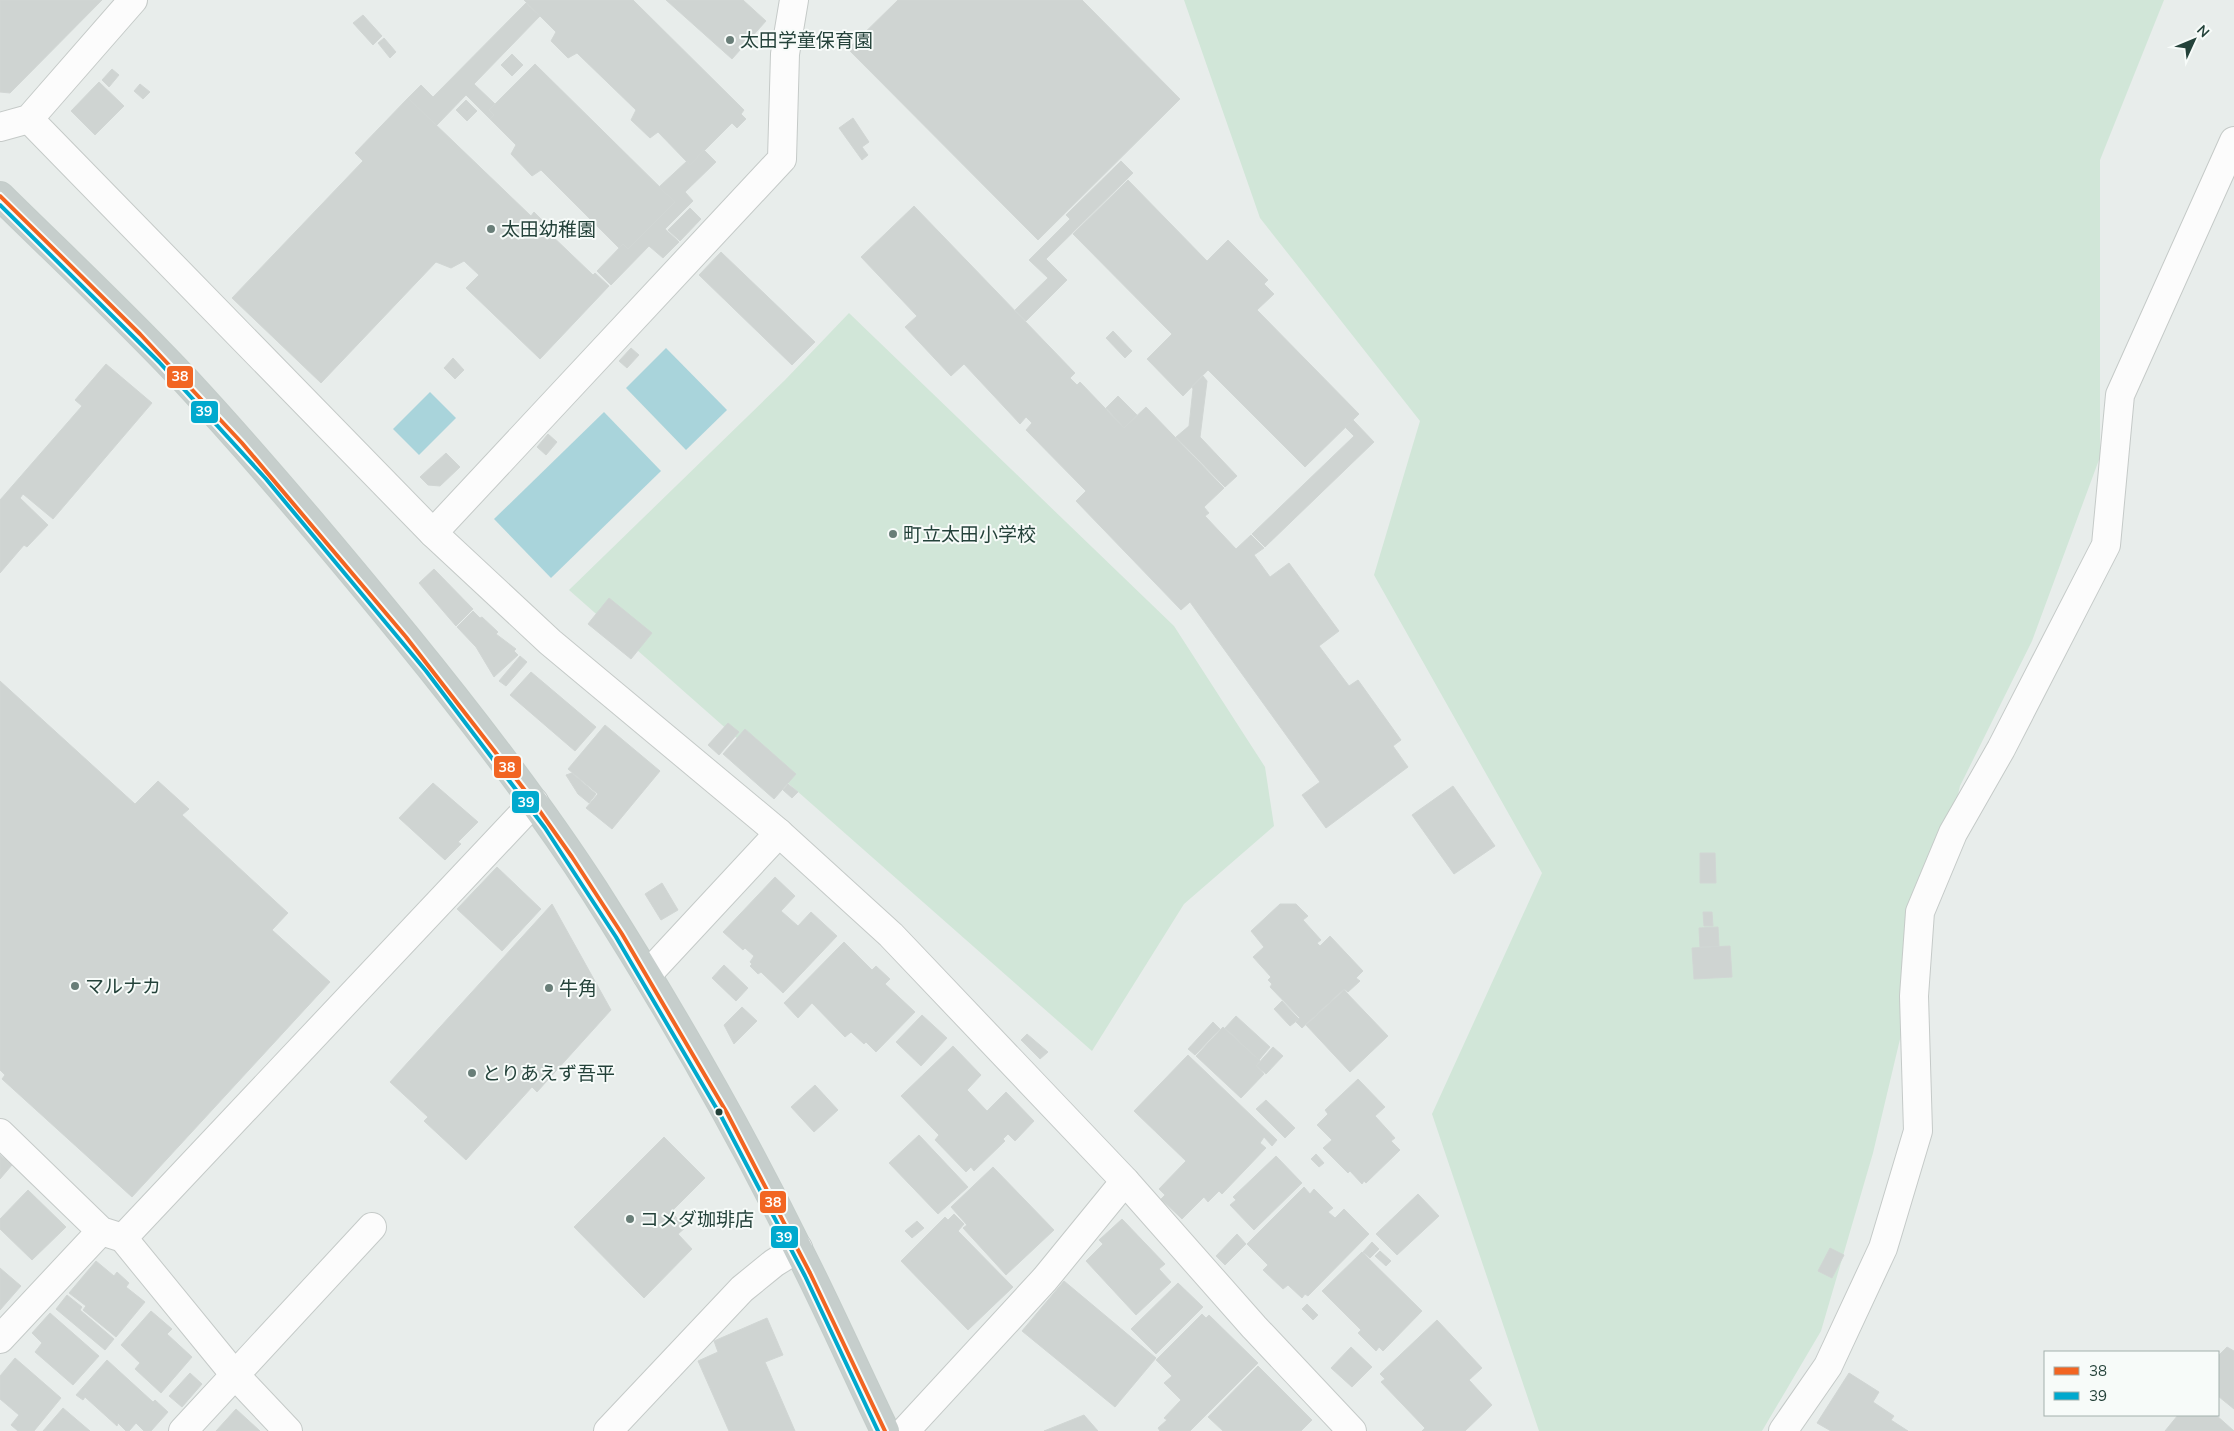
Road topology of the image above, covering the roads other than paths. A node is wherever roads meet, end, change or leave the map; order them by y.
1 (134, 0) edge
2 (794, 0) edge
3 (28, 119) junction
4 (0, 127) edge
5 (2234, 141) edge
6 (0, 196) edge
7 (432, 533) junction
8 (534, 802) junction
9 (779, 833) junction
10 (647, 975) junction
11 (0, 1133) edge
12 (1124, 1181) junction
13 (372, 1227) dead end
14 (112, 1234) junction
15 (798, 1248) junction
16 (0, 1339) edge
17 (235, 1375) junction
18 (183, 1431) edge
19 (288, 1431) edge
20 (608, 1431) edge
21 (885, 1431) edge
22 (905, 1431) edge
23 (1352, 1431) edge
24 (1783, 1431) edge

1 - 3 street
2 - 7 street
3 - 4 street
3 - 7 street
5 - 24 street
6 - 8 highway
7 - 9 street
8 - 10 highway
8 - 14 street
9 - 10 street
9 - 12 street
10 - 15 highway
11 - 14 street
12 - 22 street
12 - 23 street
13 - 17 street
14 - 16 street
14 - 17 street
15 - 20 street
15 - 21 highway
17 - 18 street
17 - 19 street

